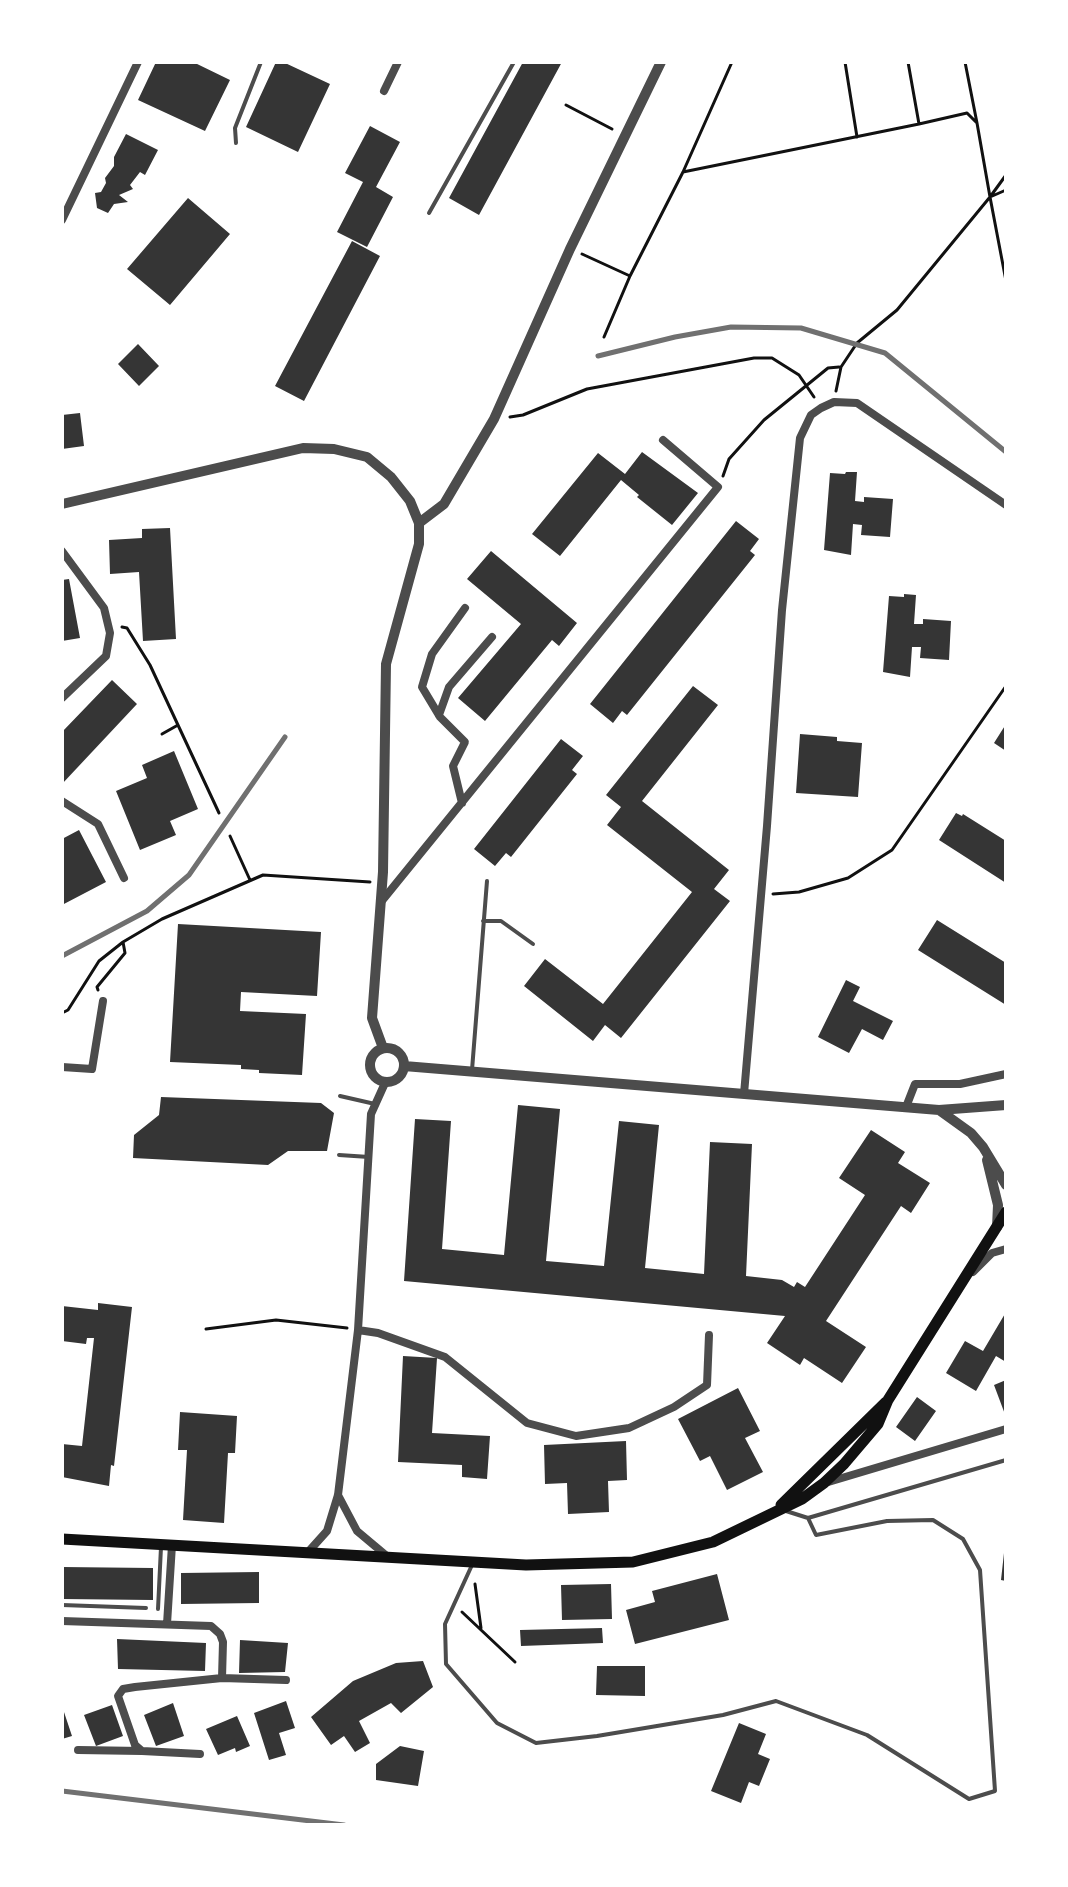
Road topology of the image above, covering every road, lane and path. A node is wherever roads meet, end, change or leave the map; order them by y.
1 (138, 62) edge
2 (261, 62) edge
3 (398, 62) edge
4 (514, 62) edge
5 (661, 62) edge
6 (732, 62) edge
7 (845, 62) edge
8 (908, 62) edge
9 (965, 62) edge
10 (384, 91) dead end
11 (566, 105) dead end
12 (977, 123) junction
13 (919, 124) junction
14 (611, 129) dead end
15 (857, 137) junction
16 (236, 143) dead end
17 (683, 172) junction
18 (1006, 175) edge
19 (1006, 190) edge
20 (990, 197) junction
21 (429, 213) dead end
22 (62, 220) edge
23 (570, 249) junction
24 (630, 276) junction
25 (1006, 281) edge
26 (604, 337) dead end
27 (841, 367) junction
28 (806, 384) junction
29 (834, 402) junction
30 (821, 408) junction
31 (494, 419) junction
32 (663, 440) dead end
33 (718, 487) junction
34 (62, 504) edge
35 (1006, 505) edge
36 (419, 523) junction
37 (62, 551) edge
38 (465, 608) dead end
39 (107, 623) junction
40 (492, 637) dead end
41 (1006, 686) edge
42 (62, 698) edge
43 (439, 715) junction
44 (178, 725) junction
45 (162, 734) dead end
46 (62, 801) edge
47 (462, 803) junction
48 (219, 813) dead end
49 (230, 836) dead end
50 (124, 878) dead end
51 (250, 880) junction
52 (487, 881) dead end
53 (382, 883) junction
54 (761, 895) junction
55 (381, 902) junction
56 (483, 921) junction
57 (123, 942) junction
58 (533, 944) dead end
59 (103, 1001) joint
60 (62, 1013) edge
61 (383, 1048) junction
62 (404, 1066) junction
63 (62, 1067) edge
64 (472, 1071) junction
65 (1006, 1074) edge
66 (385, 1083) junction
67 (744, 1094) junction
68 (340, 1096) dead end
69 (375, 1104) junction
70 (1006, 1105) edge
71 (906, 1107) junction
72 (939, 1110) junction
73 (983, 1147) junction
74 (339, 1155) dead end
75 (369, 1157) junction
76 (1006, 1185) edge
77 (1006, 1212) edge
78 (997, 1228) junction
79 (1006, 1249) edge
80 (969, 1275) junction
81 (206, 1329) dead end
82 (358, 1330) junction
83 (709, 1335) dead end
84 (888, 1400) junction
85 (1006, 1429) edge
86 (1006, 1460) edge
87 (824, 1483) junction
88 (338, 1495) junction
89 (778, 1508) junction
90 (808, 1518) junction
91 (62, 1539) edge
92 (167, 1544) junction
93 (309, 1551) junction
94 (388, 1557) junction
95 (474, 1563) junction
96 (453, 1604) junction
97 (62, 1605) edge
98 (146, 1608) dead end
99 (158, 1609) dead end
100 (62, 1621) edge
101 (167, 1624) junction
102 (482, 1631) junction
103 (515, 1662) dead end
104 (222, 1678) junction
105 (286, 1680) dead end
106 (78, 1750) dead end
107 (142, 1751) junction
108 (200, 1754) dead end

1 - 22 street
2 - 16 lane
3 - 10 street
4 - 21 lane
5 - 23 street
6 - 17 path
7 - 15 path
8 - 13 path
9 - 12 path
11 - 14 path
12 - 13 path
12 - 20 path
13 - 15 path
15 - 17 path
17 - 24 path
18 - 20 path
19 - 20 path
20 - 25 path
20 - 27 path
23 - 24 path
23 - 31 street
24 - 26 path
27 - 28 path
27 - 29 path
28 - 30 path
28 - 31 path
28 - 33 path
29 - 30 street
29 - 35 street
30 - 54 street
31 - 36 street
32 - 33 street
33 - 47 street
34 - 36 street
36 - 53 street
37 - 39 street
38 - 43 street
39 - 42 street
39 - 44 path
40 - 43 street
41 - 54 path
43 - 47 street
44 - 45 path
44 - 48 path
46 - 50 street
47 - 55 street
49 - 51 path
51 - 53 path
51 - 57 path
52 - 56 lane
53 - 55 street
54 - 67 street
55 - 61 street
56 - 58 lane
56 - 64 lane
57 - 59 path
57 - 60 path
59 - 63 street
61 - 62 street
61 - 66 street
62 - 64 street
62 - 66 street
64 - 67 street
65 - 71 street
66 - 69 street
67 - 71 street
68 - 69 lane
69 - 75 street
70 - 72 street
71 - 72 street
72 - 73 street
73 - 76 street
73 - 78 street
74 - 75 lane
75 - 82 street
77 - 78 main road
78 - 80 main road
79 - 80 street
80 - 84 main road
81 - 82 path
82 - 83 street
82 - 88 street
84 - 87 main road
84 - 89 main road
85 - 87 street
86 - 90 lane
87 - 89 main road
88 - 93 street
88 - 94 street
89 - 90 lane
89 - 95 main road
90 - 96 lane
91 - 92 main road
92 - 93 main road
92 - 99 lane
92 - 101 street
93 - 94 main road
94 - 95 main road
95 - 96 lane
95 - 102 path
96 - 102 path
97 - 98 lane
100 - 101 street
101 - 104 street
102 - 103 path
104 - 105 street
104 - 107 street
106 - 107 street
107 - 108 street

